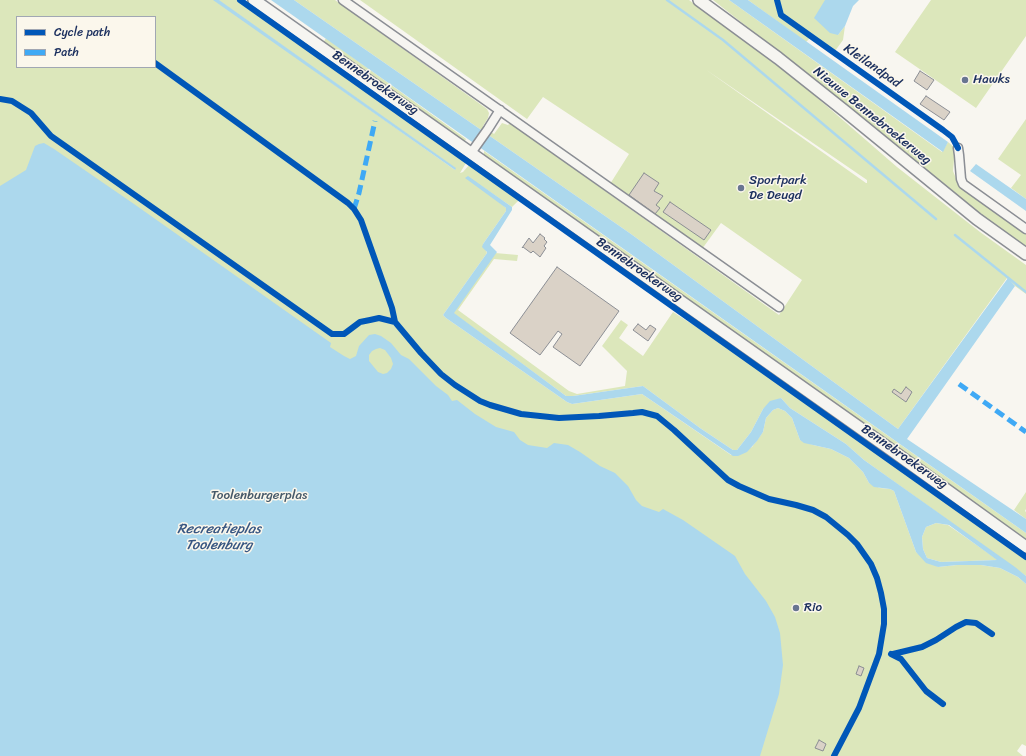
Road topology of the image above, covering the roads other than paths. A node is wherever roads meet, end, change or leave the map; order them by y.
1 (254, 0) edge
2 (343, 0) edge
3 (699, 0) edge
4 (500, 110) junction
5 (958, 148) dead end
6 (473, 150) junction
7 (1026, 229) edge
8 (1026, 254) edge
9 (779, 307) dead end
10 (1026, 547) edge

1 - 6 street, Bennebroekerweg
2 - 4 street
3 - 8 street, Nieuwe Bennebroekerweg
4 - 6 street
4 - 9 street
5 - 7 street
6 - 10 street, Bennebroekerweg

